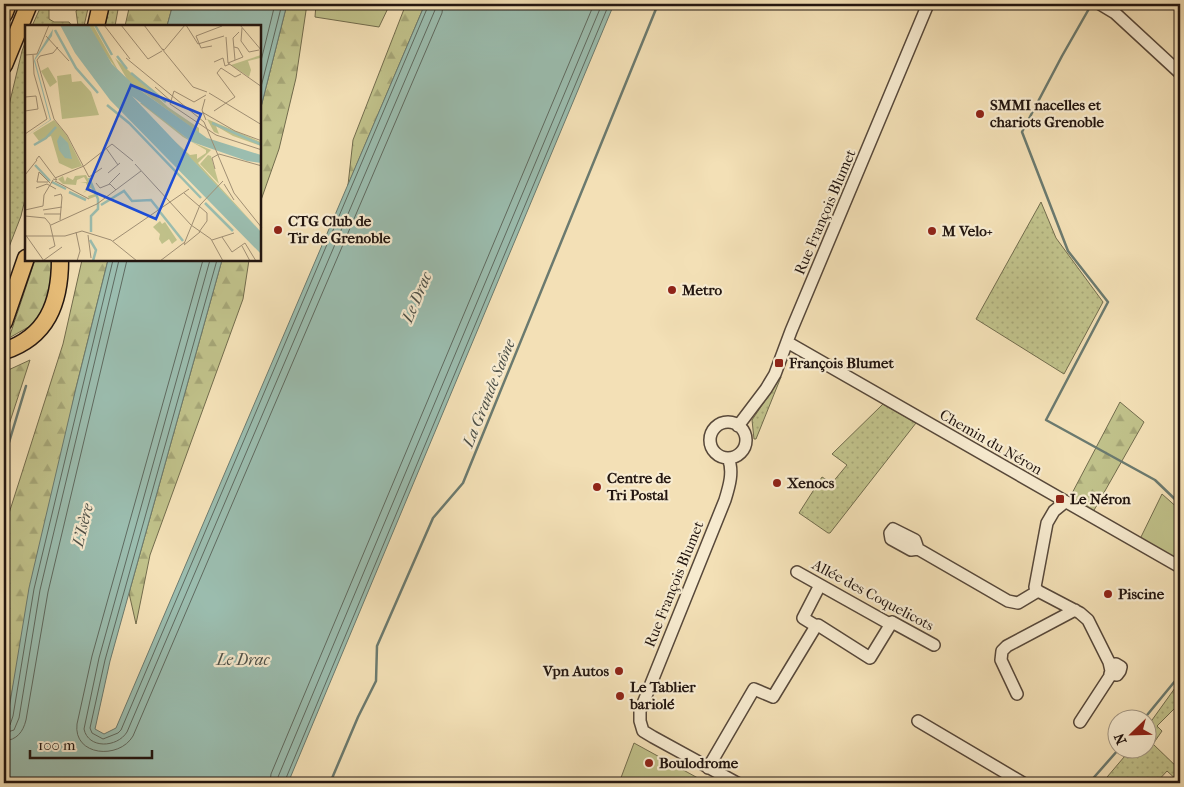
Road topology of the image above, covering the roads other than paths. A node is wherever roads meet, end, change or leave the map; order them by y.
1 (8, 4) edge
2 (29, 4) edge
3 (101, 4) edge
4 (928, 4) edge
5 (1100, 4) edge
6 (4, 14) edge
7 (96, 25) edge
8 (4, 65) edge
9 (1180, 73) edge
10 (25, 261) edge
11 (60, 261) edge
12 (4, 322) edge
13 (787, 342) junction
14 (6, 351) edge
15 (738, 426) junction
16 (728, 458) junction
17 (1065, 502) junction
18 (918, 549) dead end
19 (1180, 567) edge
20 (797, 572) dead end
21 (820, 585) junction
22 (1038, 591) junction
23 (1075, 610) junction
24 (892, 622) junction
25 (816, 626) junction
26 (934, 645) dead end
27 (1017, 694) dead end
28 (918, 722) dead end
29 (1080, 722) dead end
30 (708, 768) junction
31 (737, 783) edge
32 (1023, 783) edge

1 - 6 highway
2 - 8 highway
3 - 7 highway
4 - 13 street, Rue François Blumet
5 - 9 street
10 - 12 highway
11 - 14 highway
13 - 15 street, Rue François Blumet
13 - 17 street, Chemin du Néron
15 - 16 street
15 - 16 street
16 - 30 street, Rue François Blumet
17 - 19 street, Chemin du Néron
17 - 22 street
18 - 22 street
20 - 21 street, Allée des Coquelicots
21 - 24 street, Allée des Coquelicots
21 - 25 street
22 - 23 street
23 - 27 street
23 - 29 street
24 - 25 street
24 - 26 street, Allée des Coquelicots
25 - 30 street
28 - 32 street
30 - 31 street

